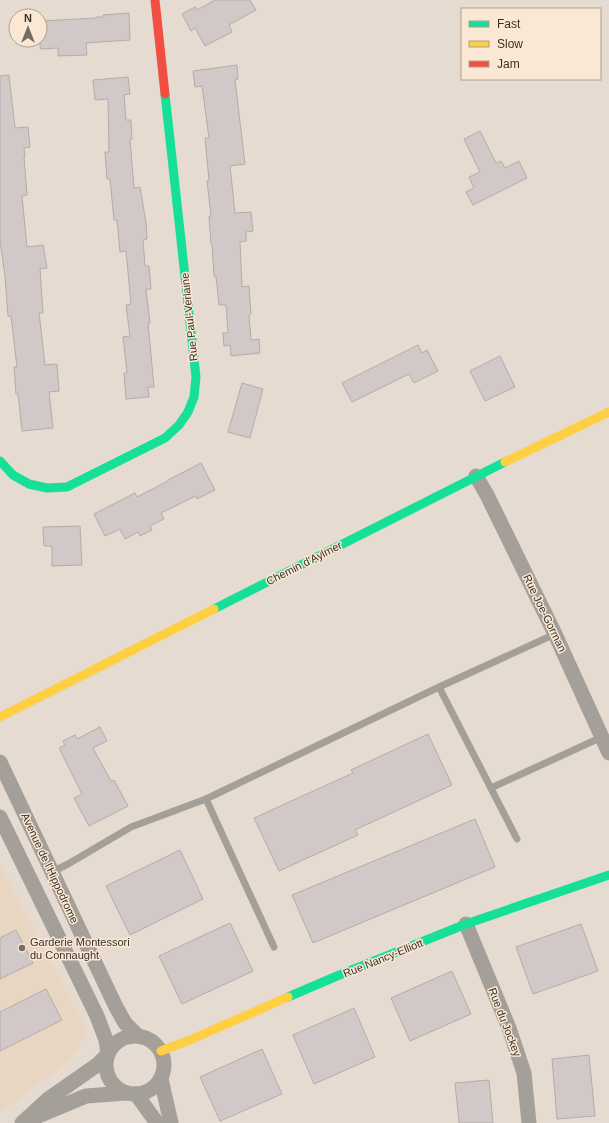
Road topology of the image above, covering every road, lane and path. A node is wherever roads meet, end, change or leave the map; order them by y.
1 (155, 0) edge
2 (609, 412) edge
3 (0, 461) edge
4 (476, 476) junction
5 (555, 634) junction
6 (439, 687) junction
7 (0, 717) edge
8 (602, 737) junction
9 (609, 753) edge
10 (0, 762) edge
11 (491, 788) junction
12 (206, 799) junction
13 (0, 817) edge
14 (517, 839) dead end
15 (52, 872) junction
16 (609, 875) edge
17 (466, 924) junction
18 (274, 947) dead end
19 (137, 1035) junction
20 (161, 1051) junction
21 (108, 1054) junction
22 (161, 1079) junction
23 (131, 1093) junction
24 (22, 1123) edge
25 (157, 1123) edge
26 (171, 1123) edge
27 (529, 1123) edge

1 - 3 street, Rue Paul-Verlaine
2 - 4 street, Chemin d'Aylmer
4 - 5 street, Rue Joe-Gorman
4 - 7 street, Chemin d'Aylmer
5 - 6 lane
5 - 8 street, Rue Joe-Gorman
6 - 11 lane
6 - 12 lane
8 - 9 street, Rue Joe-Gorman
8 - 11 lane
10 - 15 street, Avenue de l'Hippodrome
11 - 14 lane
12 - 15 lane
12 - 18 lane
13 - 21 street, Avenue de l'Hippodrome
15 - 19 street, Avenue de l'Hippodrome
16 - 17 street, Rue Nancy-Elliott
17 - 20 street, Rue Nancy-Elliott
17 - 27 street, Rue du Jockey
19 - 20 street
19 - 21 street
20 - 22 street
21 - 23 street
21 - 24 street
22 - 23 street
22 - 26 street
23 - 24 street
23 - 25 street

